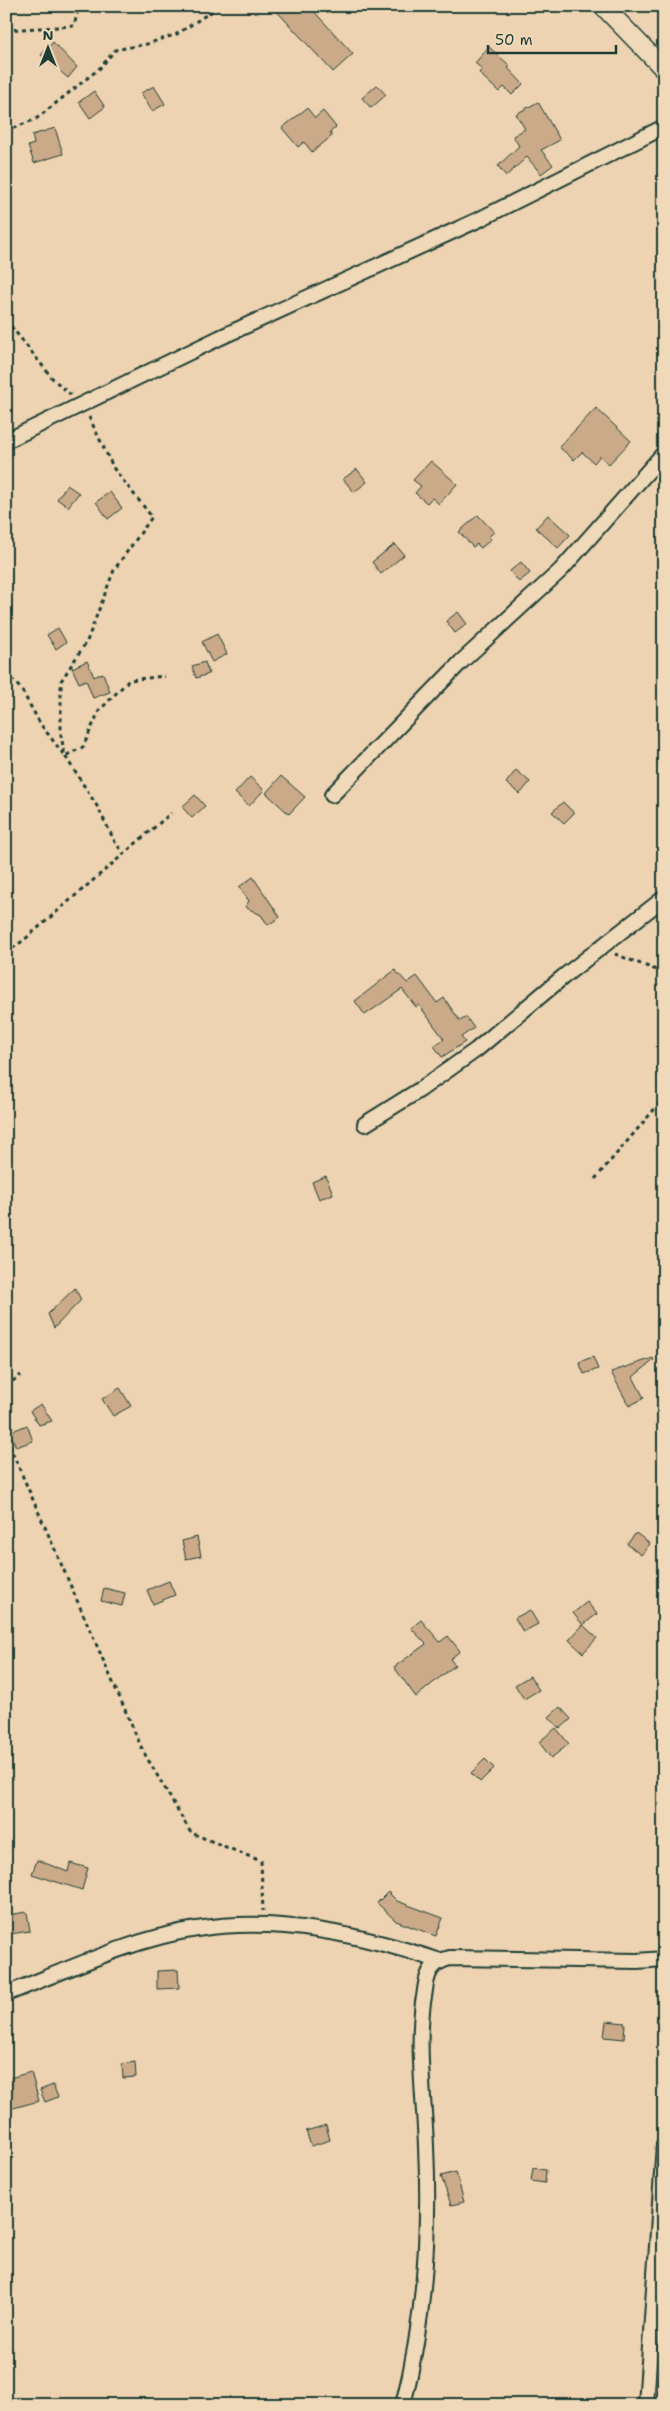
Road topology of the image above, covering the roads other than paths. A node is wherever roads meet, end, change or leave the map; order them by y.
1 (603, 6) edge
2 (664, 69) edge
3 (664, 127) edge
4 (6, 441) edge
5 (664, 453) edge
6 (332, 795) dead end
7 (664, 898) edge
8 (365, 1124) dead end
9 (664, 1959) edge
10 (440, 1961) junction
11 (6, 1994) edge
12 (664, 2144) edge
13 (403, 2405) edge
14 (646, 2405) edge

1 - 2 street
3 - 4 street
5 - 6 street
7 - 8 street
9 - 10 street
10 - 11 street
10 - 13 street
12 - 14 street

